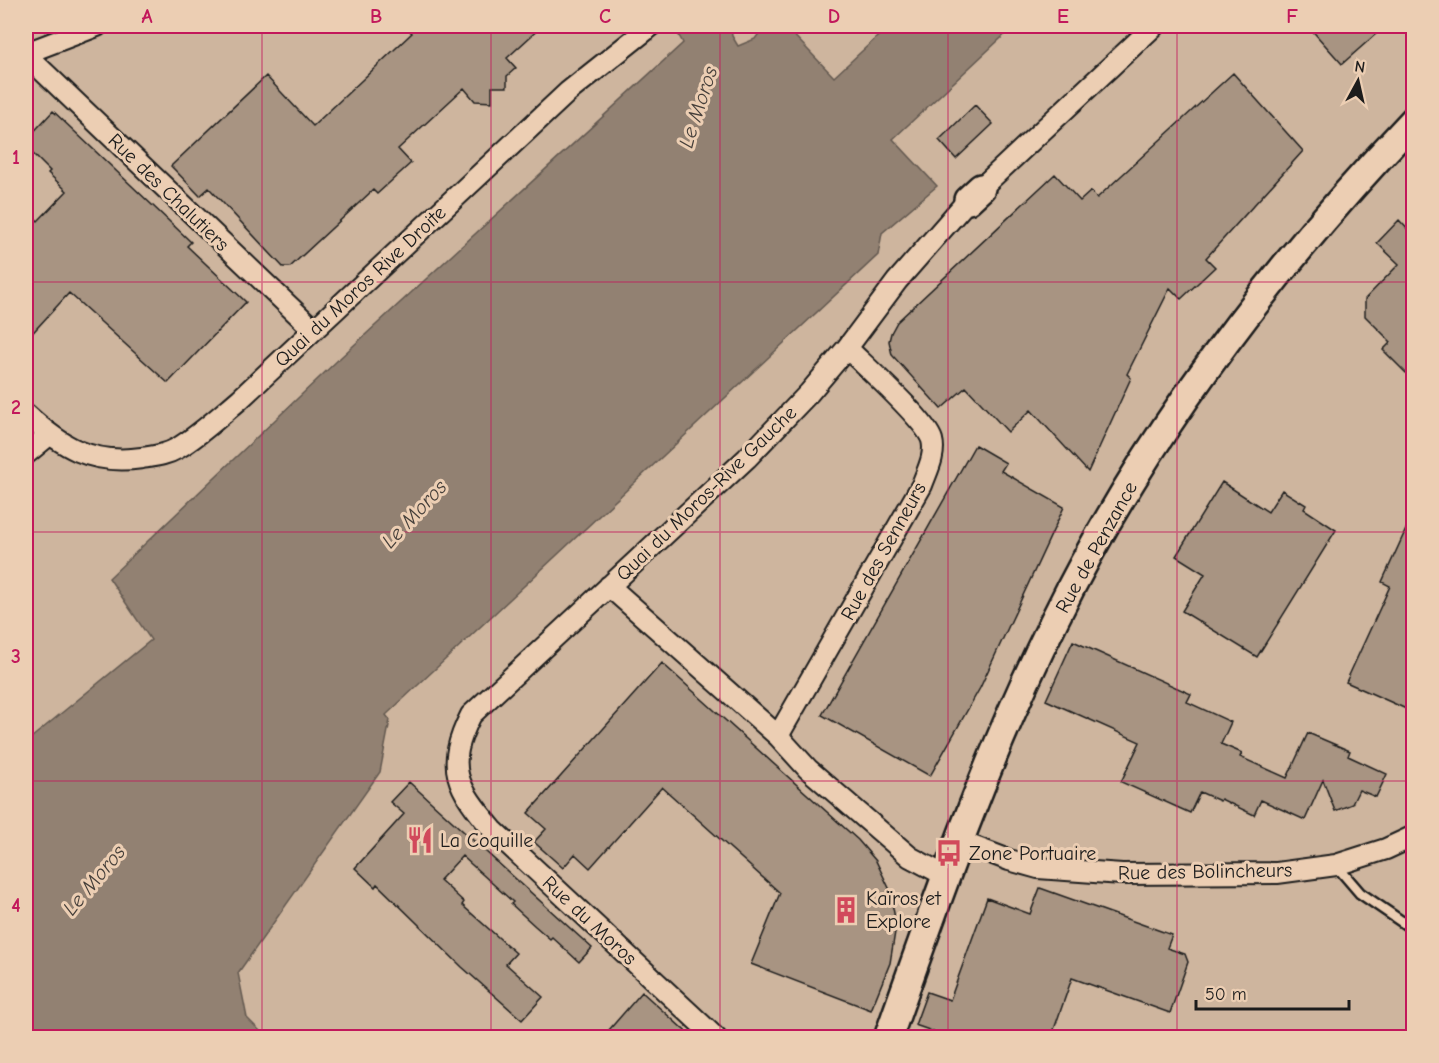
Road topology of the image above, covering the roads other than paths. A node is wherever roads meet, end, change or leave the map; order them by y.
1 (97, 26) edge
2 (1154, 26) edge
3 (647, 29) edge
4 (26, 54) edge
5 (1413, 120) edge
6 (313, 329) junction
7 (847, 348) junction
8 (26, 414) edge
9 (49, 435) junction
10 (26, 454) edge
11 (609, 586) junction
12 (778, 736) junction
13 (467, 799) joint
14 (1413, 836) edge
15 (959, 841) junction
16 (1336, 865) junction
17 (946, 876) junction
18 (1413, 930) edge
19 (716, 1038) edge
20 (888, 1038) edge

1 - 4 street
2 - 7 street, Quai du Moros-Rive Gauche
3 - 6 street, Quai du Moros Rive Droite
4 - 6 street, Rue des Chalutiers
5 - 15 main road, Rue de Penzance
6 - 9 street, Quai du Moros Rive Droite
7 - 11 street, Quai du Moros-Rive Gauche
7 - 12 street, Rue des Senneurs
8 - 9 street, Quai du Moros Rive Droite
9 - 10 street
11 - 12 street
11 - 13 street, Quai du Moros-Rive Gauche
12 - 17 street
13 - 19 street, Rue du Moros
14 - 16 street, Rue des Bolincheurs
15 - 16 street, Rue des Bolincheurs
15 - 17 main road, Rue de Penzance
16 - 18 lane
17 - 20 main road, Rue de Penzance

